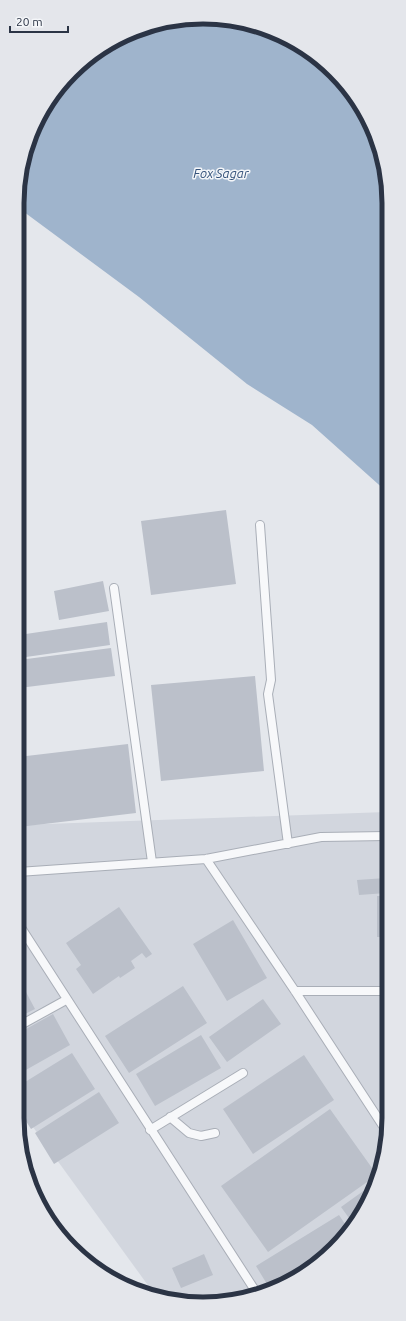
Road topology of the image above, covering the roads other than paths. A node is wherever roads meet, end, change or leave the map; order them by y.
1 (260, 525) dead end
2 (114, 588) dead end
3 (382, 836) edge
4 (288, 844) junction
5 (206, 859) junction
6 (152, 862) junction
7 (24, 872) edge
8 (24, 936) edge
9 (295, 991) junction
10 (382, 991) edge
11 (66, 1000) junction
12 (24, 1023) edge
13 (243, 1073) dead end
14 (170, 1118) junction
15 (382, 1124) edge
16 (150, 1130) junction
17 (215, 1133) dead end
18 (254, 1290) edge

1 - 4 lane
2 - 6 lane
3 - 4 lane
4 - 5 lane
5 - 6 lane
5 - 9 lane
6 - 7 lane
8 - 11 lane
9 - 10 lane
9 - 15 lane
11 - 12 lane
11 - 16 lane
13 - 14 lane
14 - 16 lane
14 - 17 lane
16 - 18 lane

